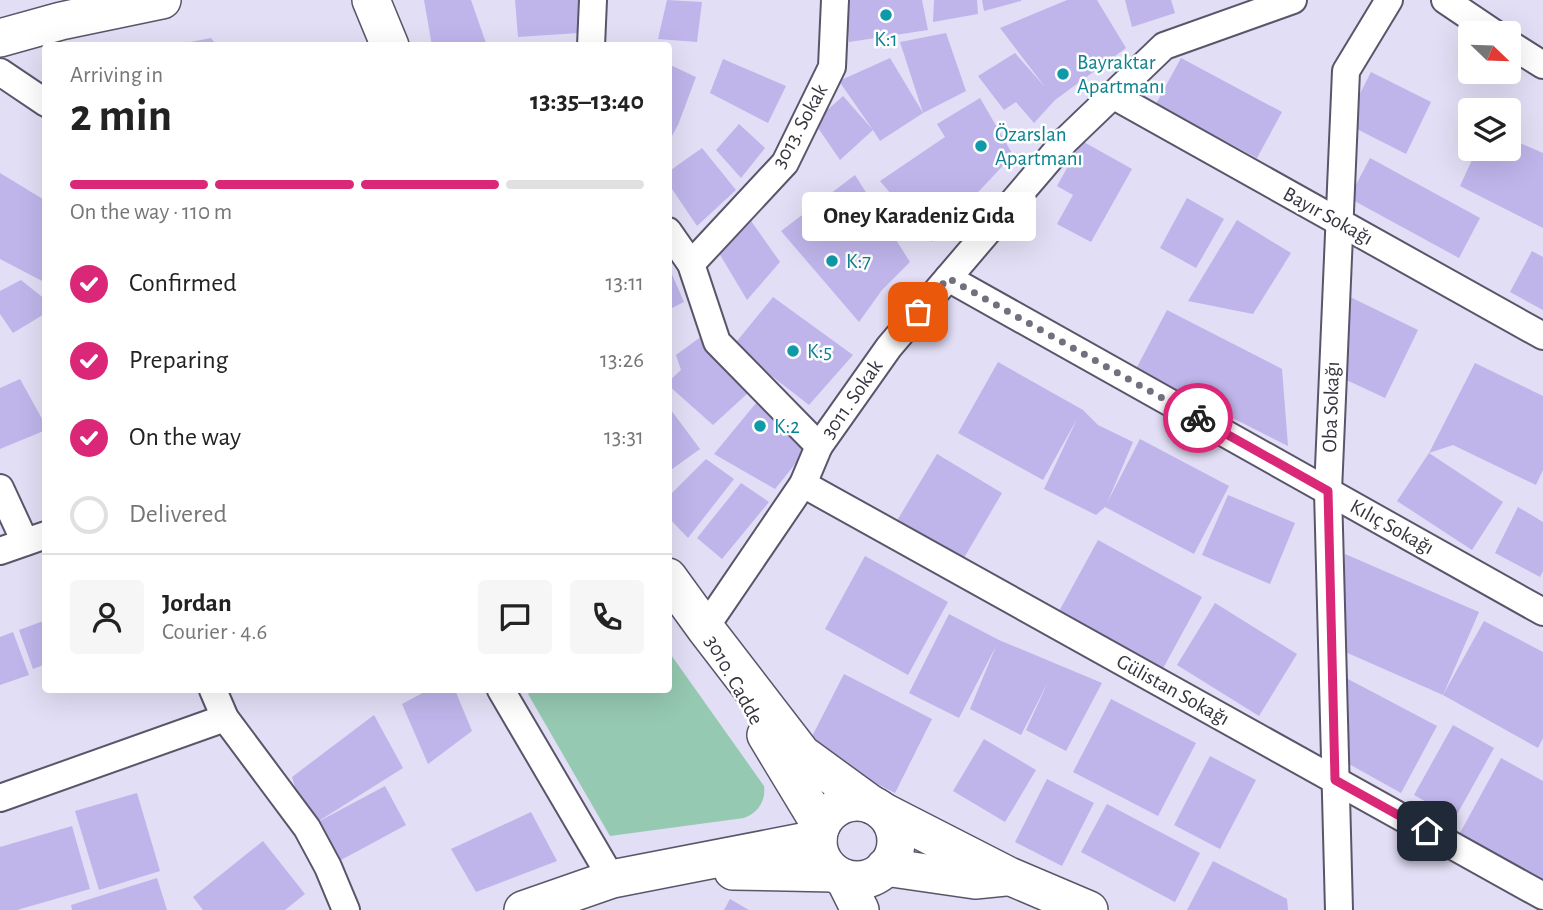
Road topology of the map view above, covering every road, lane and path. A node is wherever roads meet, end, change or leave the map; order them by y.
1 (162, 0) edge
2 (371, 0) edge
3 (593, 0) edge
4 (835, 0) edge
5 (1293, 0) edge
6 (1389, 0) edge
7 (1445, 0) edge
8 (1476, 21) edge
9 (0, 38) edge
10 (388, 42) edge
11 (591, 42) edge
12 (1521, 51) edge
13 (1543, 65) edge
14 (0, 72) edge
15 (1114, 96) junction
16 (42, 100) edge
17 (1339, 222) junction
18 (672, 237) edge
19 (691, 264) junction
20 (948, 278) junction
21 (1543, 336) edge
22 (819, 446) junction
23 (803, 484) junction
24 (0, 488) edge
25 (1328, 491) junction
26 (35, 539) edge
27 (0, 551) edge
28 (672, 583) edge
29 (1543, 612) edge
30 (705, 628) junction
31 (215, 693) edge
32 (503, 693) edge
33 (225, 718) junction
34 (1335, 780) junction
35 (0, 798) edge
36 (877, 808) junction
37 (820, 832) junction
38 (669, 869) junction
39 (860, 873) junction
40 (1009, 876) junction
41 (612, 879) junction
42 (1543, 896) edge
43 (562, 904) edge
44 (346, 910) edge
45 (523, 910) edge
46 (860, 910) edge
47 (881, 910) edge
48 (1089, 910) edge
49 (1339, 910) edge

1 - 9 main road
2 - 10 main road
3 - 11 street
4 - 19 street, 3013. Sokak
5 - 15 street, 3011. Sokak
6 - 17 street, Oba Sokağı
7 - 8 street
12 - 13 street
14 - 16 street
15 - 17 street, Bayır Sokağı
15 - 20 street, 3011. Sokak
17 - 21 street, Bayır Sokağı
17 - 25 street, Oba Sokağı
18 - 19 street
19 - 22 street
20 - 22 street, 3011. Sokak
20 - 25 street, Kılıç Sokağı
22 - 23 street, 3011. Sokak
23 - 30 street, 3011. Sokak
23 - 34 street, Gülistan Sokağı
24 - 26 street
25 - 29 street, Kılıç Sokağı
25 - 34 street, Oba Sokağı
26 - 27 street
28 - 30 main road
30 - 36 main road, 3010. Cadde
30 - 37 main road, 3010. Cadde
31 - 33 street
32 - 41 street
33 - 35 street
33 - 44 street
34 - 42 street, Gülistan Sokağı
34 - 49 street, Oba Sokağı
36 - 37 main road
36 - 39 main road, 3010. Cadde
36 - 40 main road
37 - 38 main road
37 - 39 main road, 3010. Cadde
38 - 39 main road
38 - 41 main road
39 - 40 main road
39 - 46 main road
39 - 47 main road
40 - 48 main road
41 - 43 main road
43 - 45 main road

